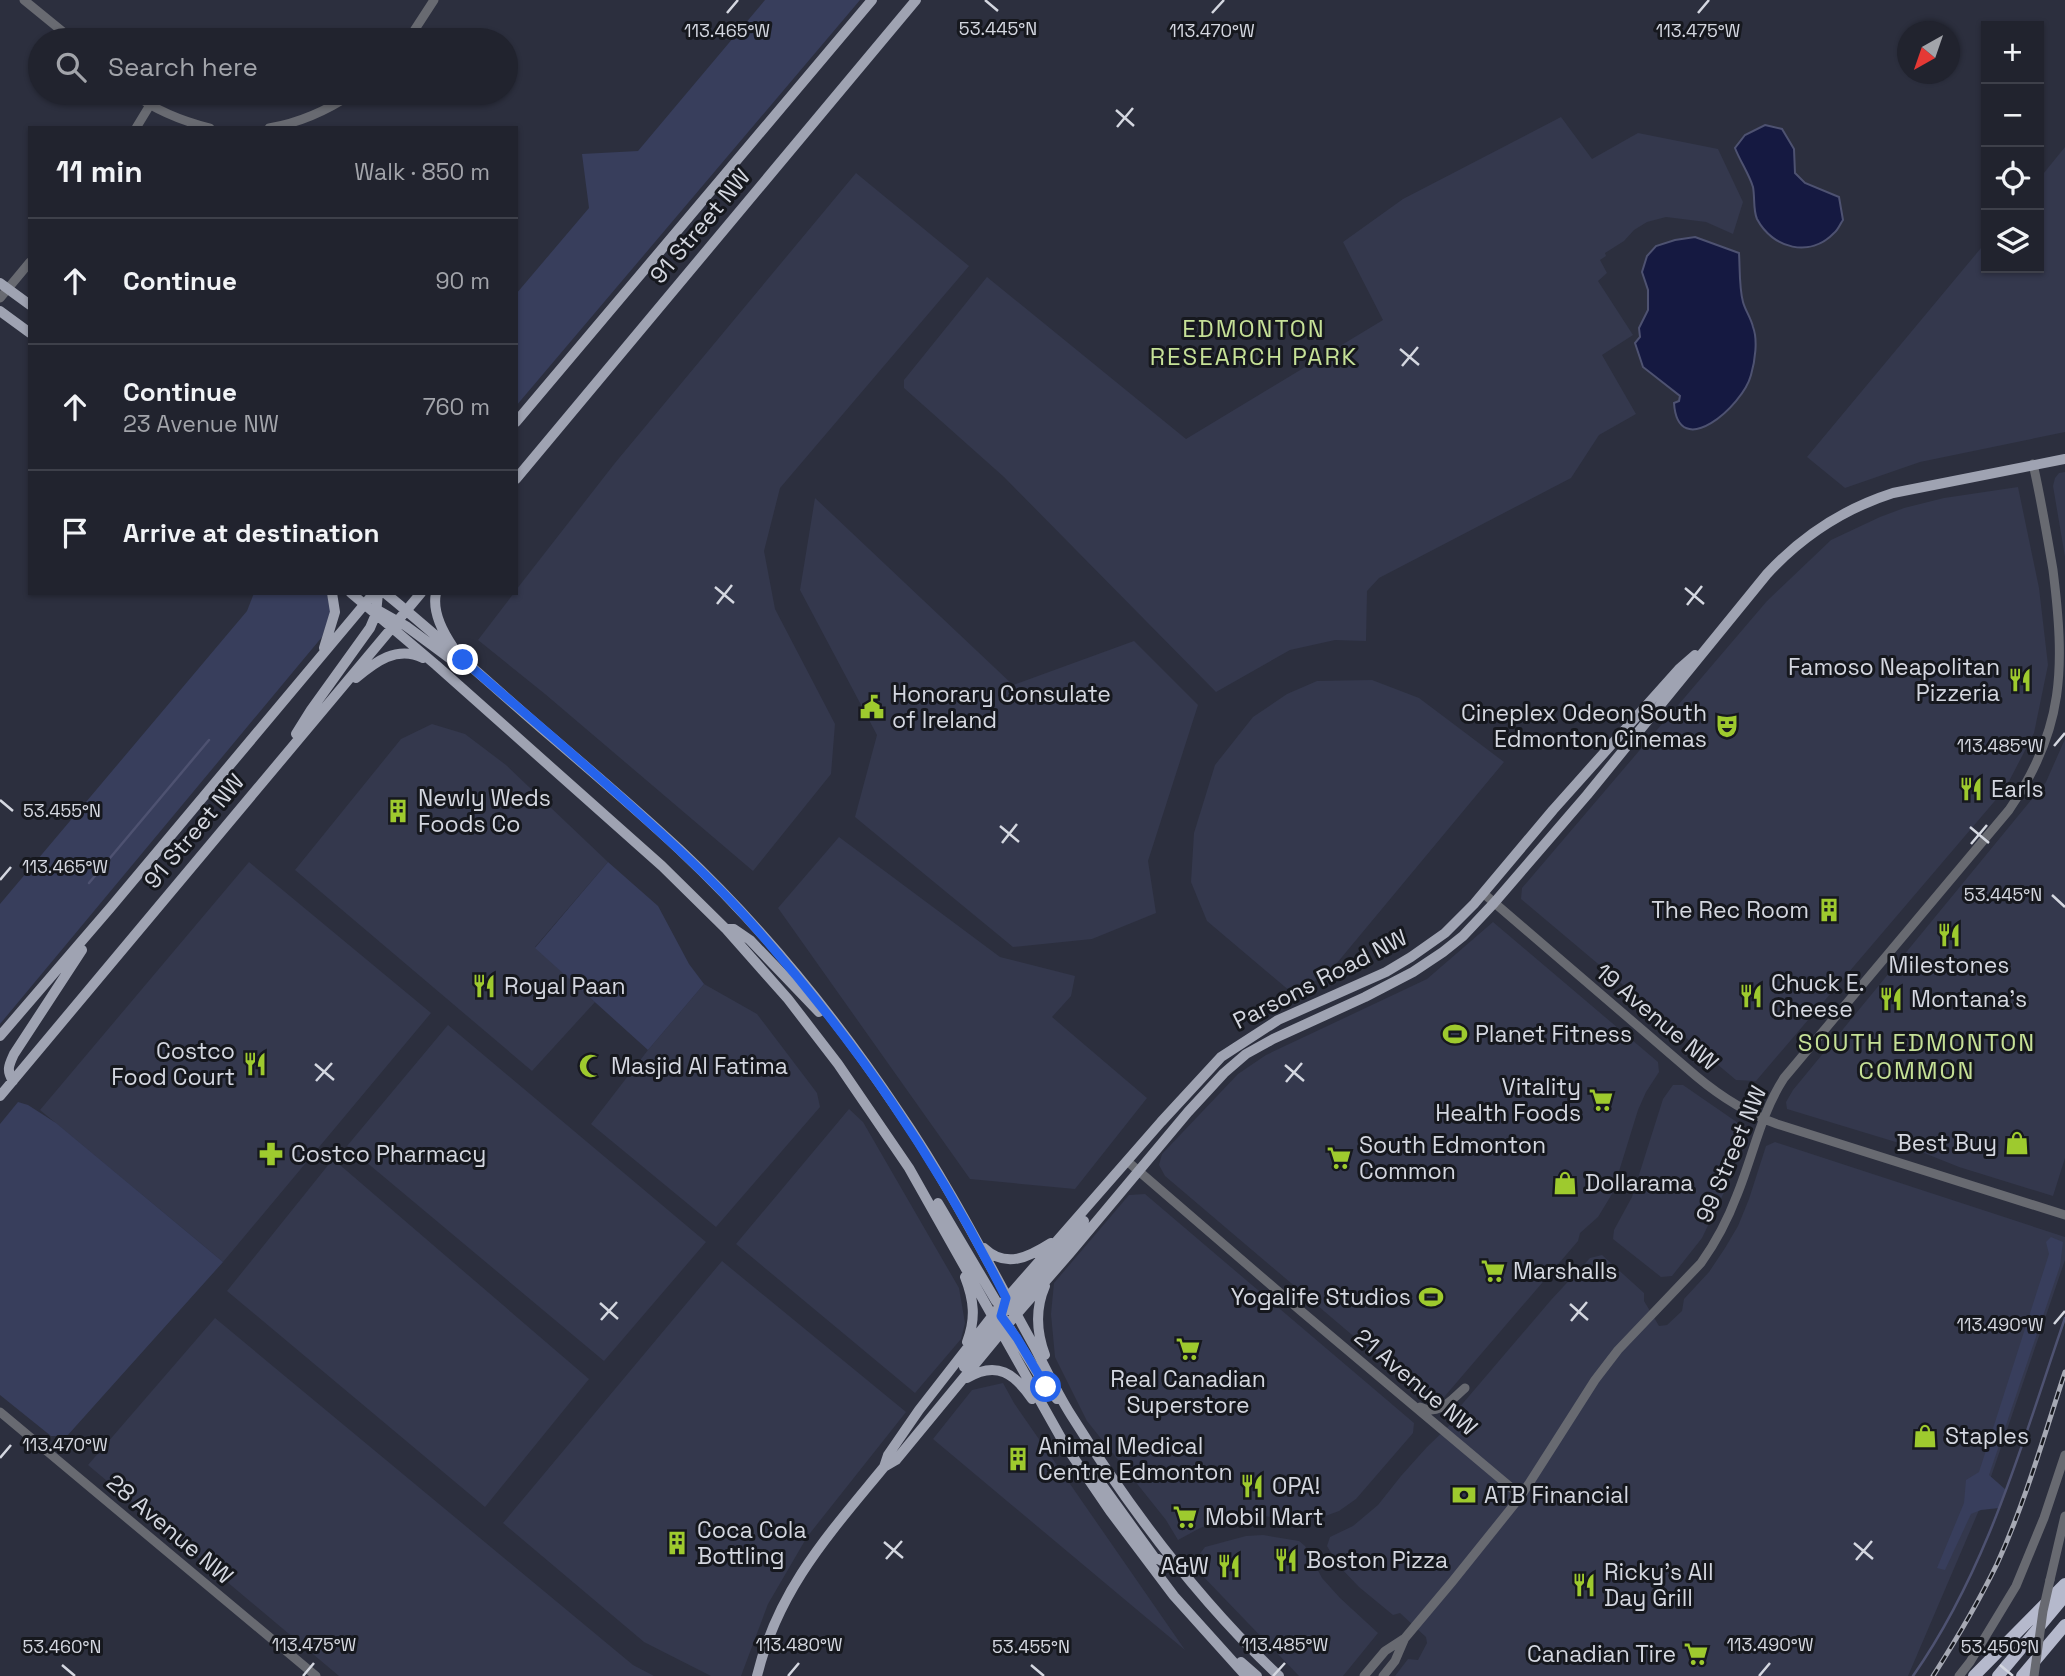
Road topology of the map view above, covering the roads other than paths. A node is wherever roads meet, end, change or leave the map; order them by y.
1 (24, 0) edge
2 (434, 0) edge
3 (872, 0) edge
4 (916, 0) edge
5 (58, 28) edge
6 (416, 28) edge
7 (150, 105) joint
8 (331, 105) edge
9 (137, 126) edge
10 (203, 126) edge
11 (276, 126) edge
12 (28, 264) edge
13 (4, 286) edge
14 (0, 298) edge
15 (28, 303) edge
16 (0, 311) edge
17 (28, 332) edge
18 (518, 420) edge
19 (2065, 459) edge
20 (2034, 464) junction
21 (518, 477) edge
22 (332, 595) edge
23 (353, 595) edge
24 (419, 595) edge
25 (436, 595) edge
26 (376, 599) edge
27 (364, 604) junction
28 (395, 611) edge
29 (406, 611) junction
30 (1713, 639) junction
31 (321, 656) junction
32 (463, 660) junction
33 (436, 665) junction
34 (328, 704) junction
35 (518, 708) junction
36 (276, 766) junction
37 (1483, 893) junction
38 (1494, 902) junction
39 (111, 908) junction
40 (726, 929) junction
41 (845, 1035) junction
42 (0, 1036) edge
43 (10, 1073) edge
44 (0, 1096) edge
45 (1764, 1119) junction
46 (1128, 1161) junction
47 (909, 1168) junction
48 (1139, 1171) junction
49 (1097, 1195) junction
50 (2065, 1215) edge
51 (1062, 1236) junction
52 (977, 1241) junction
53 (1070, 1253) junction
54 (1004, 1315) junction
55 (943, 1380) junction
56 (1465, 1388) dead end
57 (1058, 1392) junction
58 (1398, 1392) junction
59 (948, 1397) junction
60 (0, 1412) edge
61 (934, 1413) junction
62 (1071, 1415) junction
63 (1068, 1450) junction
64 (2065, 1455) edge
65 (884, 1467) junction
66 (1521, 1496) junction
67 (2065, 1516) edge
68 (1172, 1559) junction
69 (2065, 1584) edge
70 (2065, 1596) edge
71 (2065, 1625) edge
72 (1199, 1626) junction
73 (1405, 1638) junction
74 (316, 1676) edge
75 (757, 1676) edge
76 (1246, 1676) edge
77 (1257, 1676) edge
78 (1279, 1676) edge
79 (1364, 1676) edge
80 (1383, 1676) edge
81 (1959, 1676) edge
82 (1974, 1676) edge
83 (1998, 1676) edge
84 (2022, 1676) edge
85 (2034, 1676) edge

1 - 5 street
2 - 6 street
3 - 18 main road, 91 Street NW
4 - 21 main road, 91 Street NW
7 - 9 street
7 - 10 street
8 - 11 street
12 - 13 street
13 - 14 street
13 - 15 main road
16 - 17 main road
19 - 20 main road, Parsons Road NW
20 - 30 main road, Parsons Road NW
20 - 45 street, 99 Street NW
22 - 31 main road
23 - 27 main road
24 - 29 main road
25 - 32 main road
26 - 27 main road
26 - 28 main road
26 - 28 main road
26 - 36 main road
27 - 31 main road, 91 Street NW
28 - 29 main road
28 - 33 main road
28 - 34 main road, 91 Street NW
28 - 35 main road
29 - 32 main road
30 - 37 main road, Parsons Road NW
30 - 38 main road, Parsons Road NW
31 - 39 main road, 91 Street NW
32 - 35 main road
33 - 34 main road
33 - 40 main road
34 - 36 main road, 91 Street NW
35 - 41 main road
36 - 43 main road, 91 Street NW
37 - 38 street, 19 Avenue NW
37 - 46 main road, Parsons Road NW
38 - 45 street, 19 Avenue NW
38 - 48 main road, Parsons Road NW
39 - 42 main road, 91 Street NW
39 - 43 main road
40 - 41 main road
40 - 47 main road
41 - 52 main road
43 - 44 main road, 91 Street NW
45 - 50 street, 19 Avenue NW
45 - 66 street, 99 Street NW
46 - 48 street, 21 Avenue NW
46 - 49 main road, Parsons Road NW
47 - 54 main road
47 - 55 main road
48 - 53 main road, Parsons Road NW
48 - 58 street, 21 Avenue NW
49 - 51 main road, Parsons Road NW
49 - 54 main road
51 - 52 main road
51 - 54 main road, Parsons Road NW
52 - 54 main road
53 - 54 main road, Parsons Road NW
53 - 57 main road
54 - 55 main road, Parsons Road NW
54 - 57 main road
54 - 59 main road, Parsons Road NW
54 - 61 main road
54 - 62 main road
54 - 63 main road
55 - 65 main road, Parsons Road NW
56 - 58 street
57 - 62 main road
58 - 66 street, 21 Avenue NW
59 - 61 main road, Parsons Road NW
59 - 63 main road
60 - 74 street, 28 Avenue NW
61 - 65 main road, Parsons Road NW
62 - 68 main road
63 - 68 main road
63 - 72 main road
64 - 81 street
65 - 75 main road, Parsons Road NW
66 - 73 street, 99 Street NW
67 - 85 street, bridge
68 - 78 main road
69 - 82 highway
70 - 83 highway
71 - 84 highway
72 - 76 main road
72 - 77 main road
73 - 79 street, 99 Street NW
73 - 80 street, 99 Street NW

